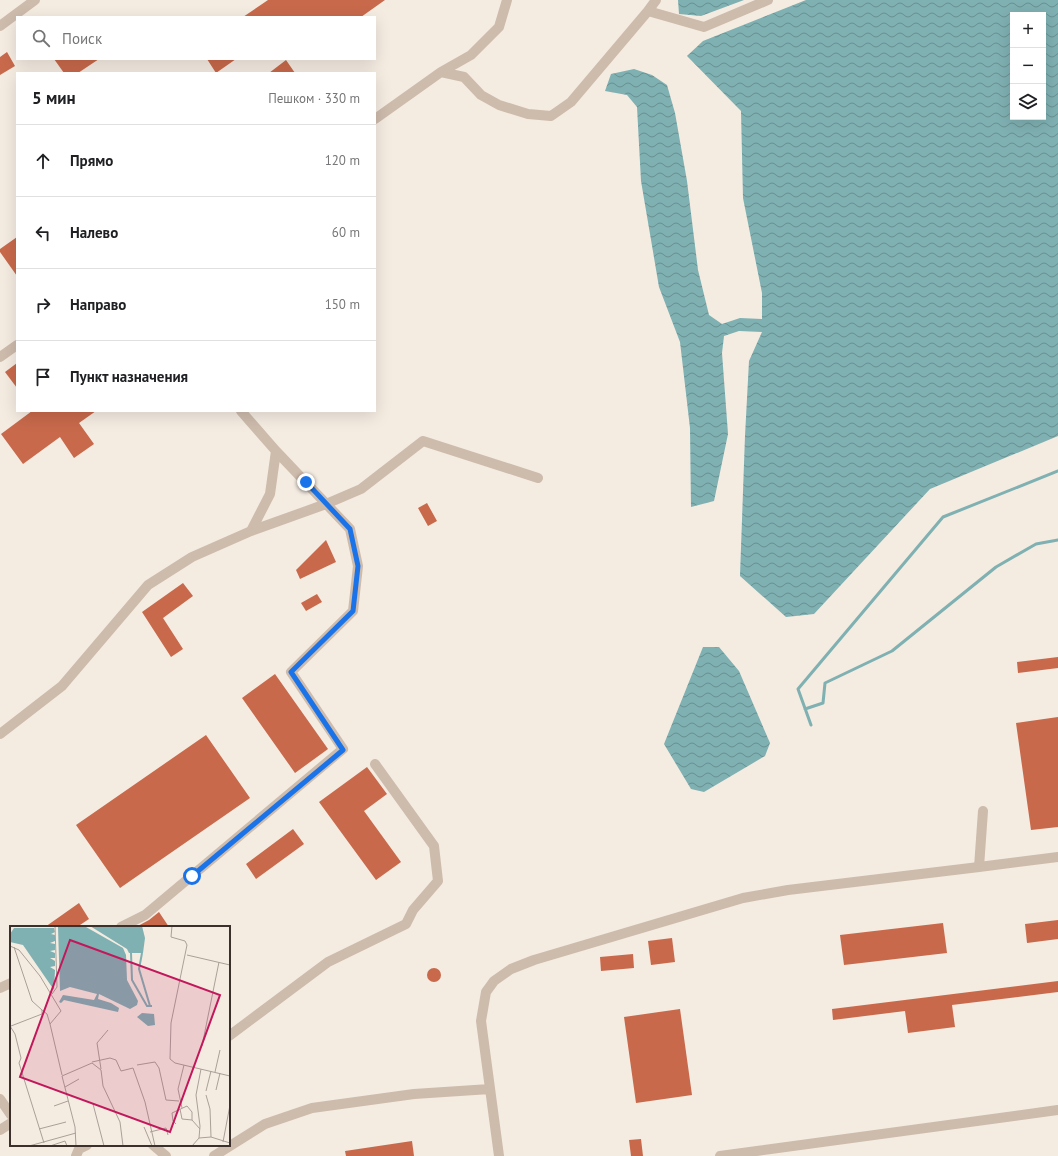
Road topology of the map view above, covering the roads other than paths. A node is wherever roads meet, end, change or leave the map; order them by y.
1 (34, 0) edge
2 (508, 0) edge
3 (656, 0) edge
4 (768, 0) edge
5 (648, 11) junction
6 (0, 26) edge
7 (441, 72) junction
8 (376, 119) edge
9 (16, 346) edge
10 (0, 357) edge
11 (242, 412) edge
12 (276, 451) junction
13 (538, 478) dead end
14 (326, 504) junction
15 (251, 531) junction
16 (0, 734) edge
17 (375, 764) dead end
18 (983, 811) dead end
19 (1058, 857) edge
20 (980, 867) junction
21 (123, 926) edge
22 (10, 983) edge
23 (0, 988) edge
24 (230, 1035) edge
25 (490, 1089) junction
26 (0, 1099) edge
27 (1058, 1110) edge
28 (10, 1114) edge
29 (10, 1124) edge
30 (0, 1130) edge
31 (230, 1140) edge
32 (84, 1146) edge
33 (154, 1146) edge
34 (224, 1146) edge
35 (76, 1156) edge
36 (166, 1156) edge
37 (214, 1156) edge
38 (499, 1156) edge
39 (720, 1156) edge

1 - 6 lane
2 - 7 lane
3 - 5 lane
4 - 5 lane
5 - 7 lane
7 - 8 lane
9 - 10 lane
11 - 12 lane
12 - 14 lane
12 - 15 lane
13 - 14 lane
14 - 15 lane
14 - 21 lane
15 - 16 lane
17 - 24 lane
18 - 20 lane
19 - 20 lane
20 - 25 lane
22 - 23 lane
25 - 31 lane
25 - 38 lane
26 - 28 lane
27 - 39 lane
29 - 30 lane
32 - 35 lane
33 - 36 lane
34 - 37 lane

